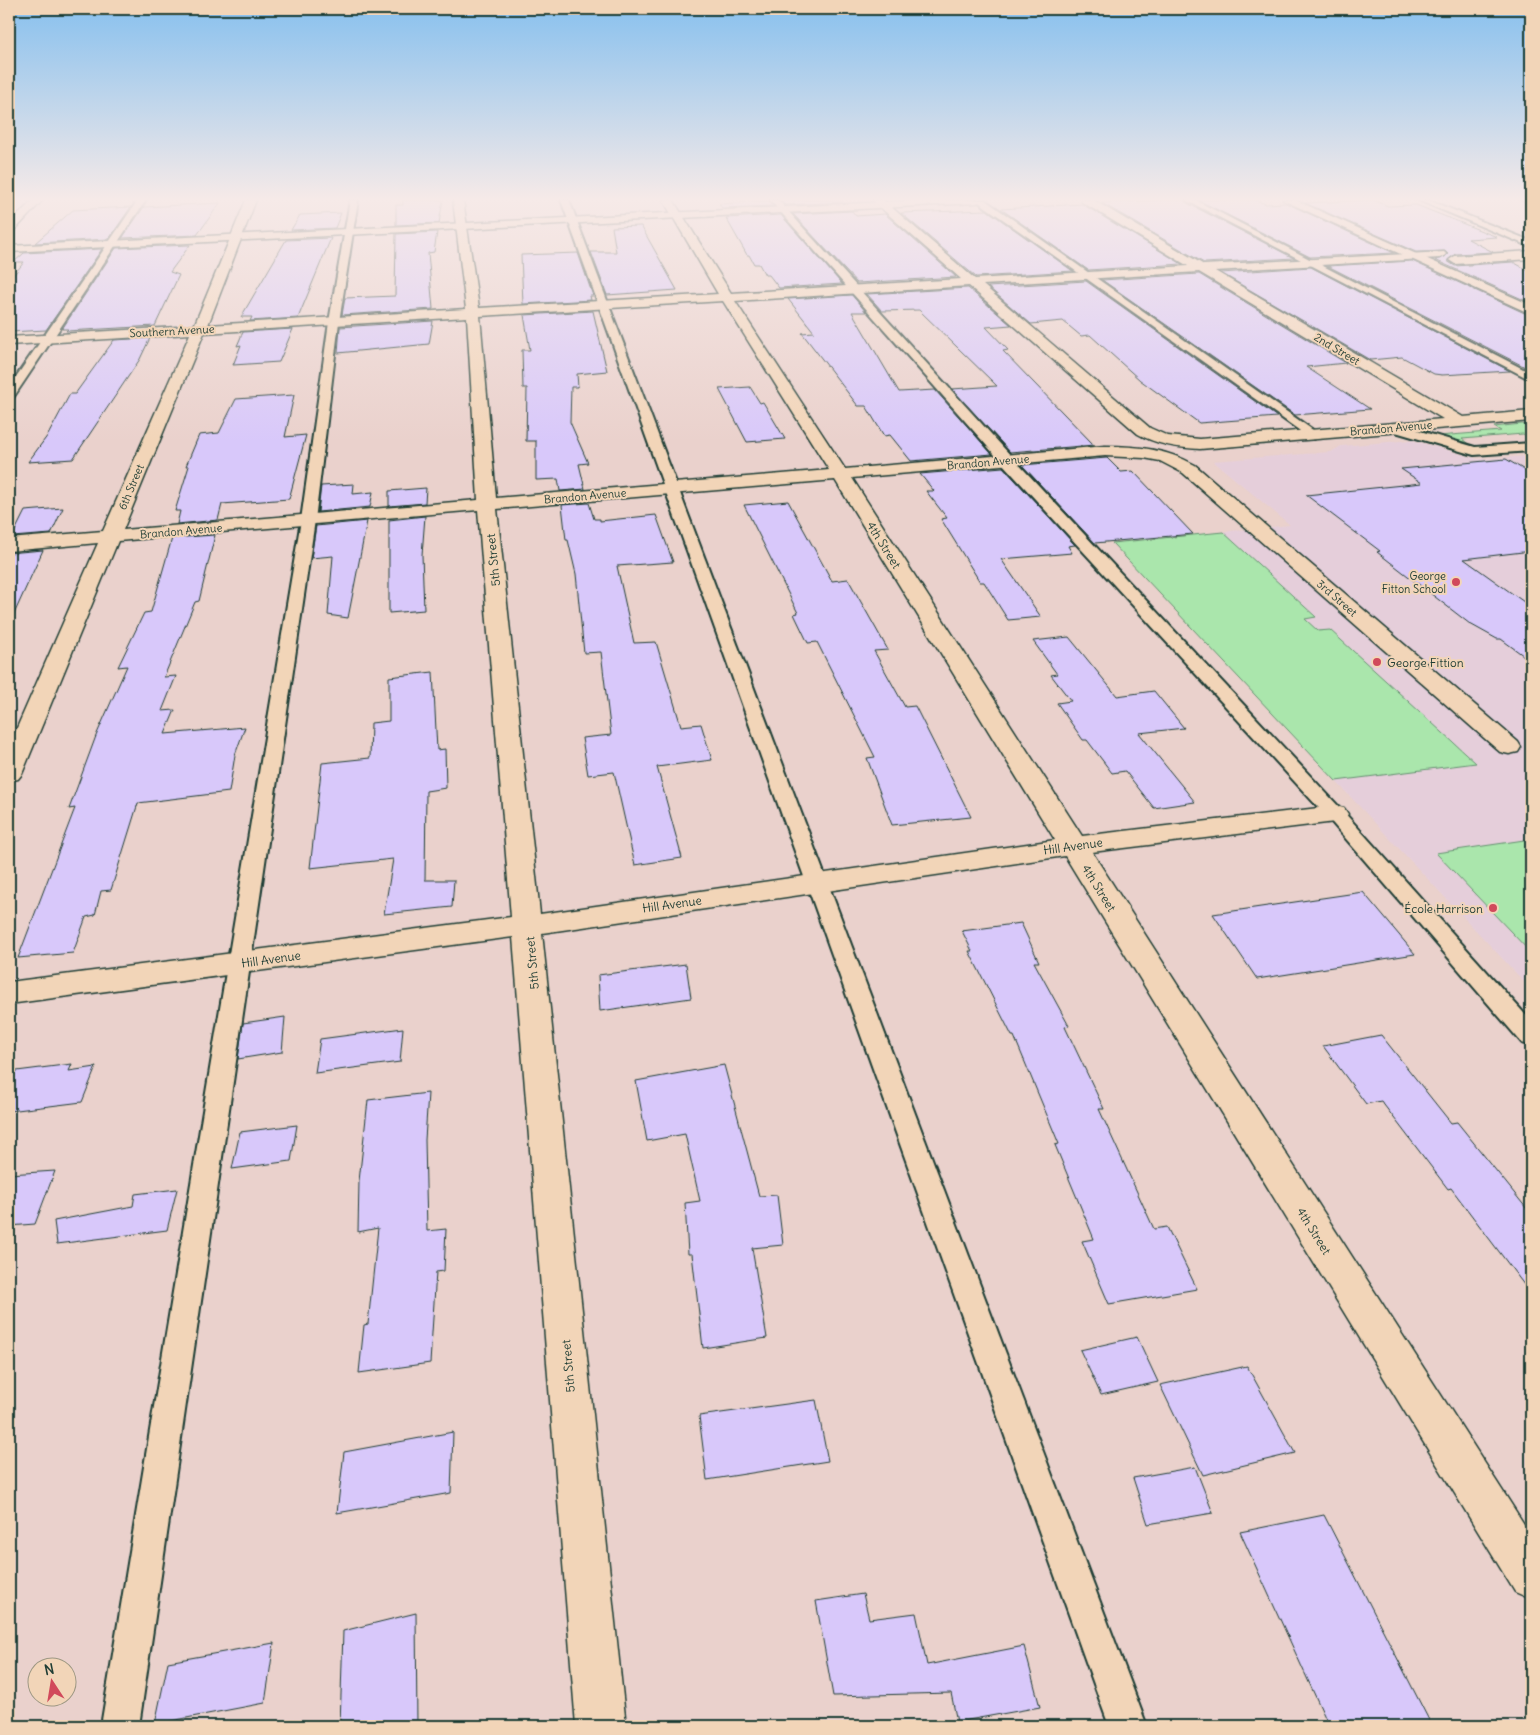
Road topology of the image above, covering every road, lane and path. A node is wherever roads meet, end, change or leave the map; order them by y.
1 (86, 281) edge
2 (217, 281) edge
3 (341, 281) edge
4 (468, 281) edge
5 (595, 281) edge
6 (717, 281) edge
7 (846, 281) edge
8 (989, 281) edge
9 (1095, 281) edge
10 (1223, 281) edge
11 (1343, 281) edge
12 (1468, 281) edge
13 (972, 282) junction
14 (854, 290) junction
15 (727, 298) junction
16 (604, 305) junction
17 (1531, 310) edge
18 (472, 314) junction
19 (334, 322) junction
20 (198, 330) junction
21 (48, 339) junction
22 (9, 341) edge
23 (1531, 377) edge
24 (9, 395) edge
25 (1531, 416) edge
26 (1460, 422) junction
27 (1396, 428) junction
28 (1314, 435) junction
29 (1531, 447) edge
30 (1161, 448) junction
31 (1007, 460) junction
32 (841, 475) junction
33 (672, 489) junction
34 (487, 504) junction
35 (308, 520) junction
36 (109, 537) junction
37 (9, 545) edge
38 (1509, 747) dead end
39 (9, 774) edge
40 (1335, 814) junction
41 (1072, 846) junction
42 (818, 883) junction
43 (528, 925) junction
44 (239, 963) junction
45 (9, 994) edge
46 (1531, 1037) edge
47 (1531, 1576) edge
48 (120, 1726) edge
49 (601, 1726) edge
50 (1128, 1726) edge

1 - 21 lane
2 - 20 street, 6th Street
3 - 19 lane
4 - 18 street, 5th Street
5 - 16 lane
6 - 15 street, 4th Street
7 - 14 lane
8 - 13 street, Southern Avenue
9 - 28 lane
10 - 26 street, 2nd Street
11 - 23 lane
12 - 17 street
13 - 14 street, Southern Avenue
13 - 30 street, 3rd Street
14 - 15 street, Southern Avenue
14 - 31 lane
15 - 16 street, Southern Avenue
15 - 32 street, 4th Street
16 - 18 street, Southern Avenue
16 - 33 lane
18 - 19 street, Southern Avenue
18 - 34 street, 5th Street
19 - 20 street, Southern Avenue
19 - 35 lane
20 - 21 street, Southern Avenue
20 - 36 street, 6th Street
21 - 22 street, Southern Avenue
21 - 24 lane
25 - 26 street, Brandon Avenue
26 - 27 street, Brandon Avenue
27 - 28 street, Brandon Avenue
27 - 29 lane
28 - 30 street, Brandon Avenue
30 - 31 street, Brandon Avenue
30 - 38 street, 3rd Street
31 - 32 street, Brandon Avenue
31 - 40 lane
32 - 33 street, Brandon Avenue
32 - 41 street, 4th Street
33 - 34 street, Brandon Avenue
33 - 42 lane
34 - 35 street, Brandon Avenue
34 - 43 street, 5th Street
35 - 36 street, Brandon Avenue
35 - 44 lane
36 - 37 street, Brandon Avenue
36 - 39 street, 6th Street
40 - 41 street, Hill Avenue
40 - 46 lane
41 - 42 street, Hill Avenue
41 - 47 street, 4th Street
42 - 43 street, Hill Avenue
42 - 50 lane
43 - 44 street, Hill Avenue
43 - 49 street, 5th Street
44 - 45 street, Hill Avenue
44 - 48 lane

